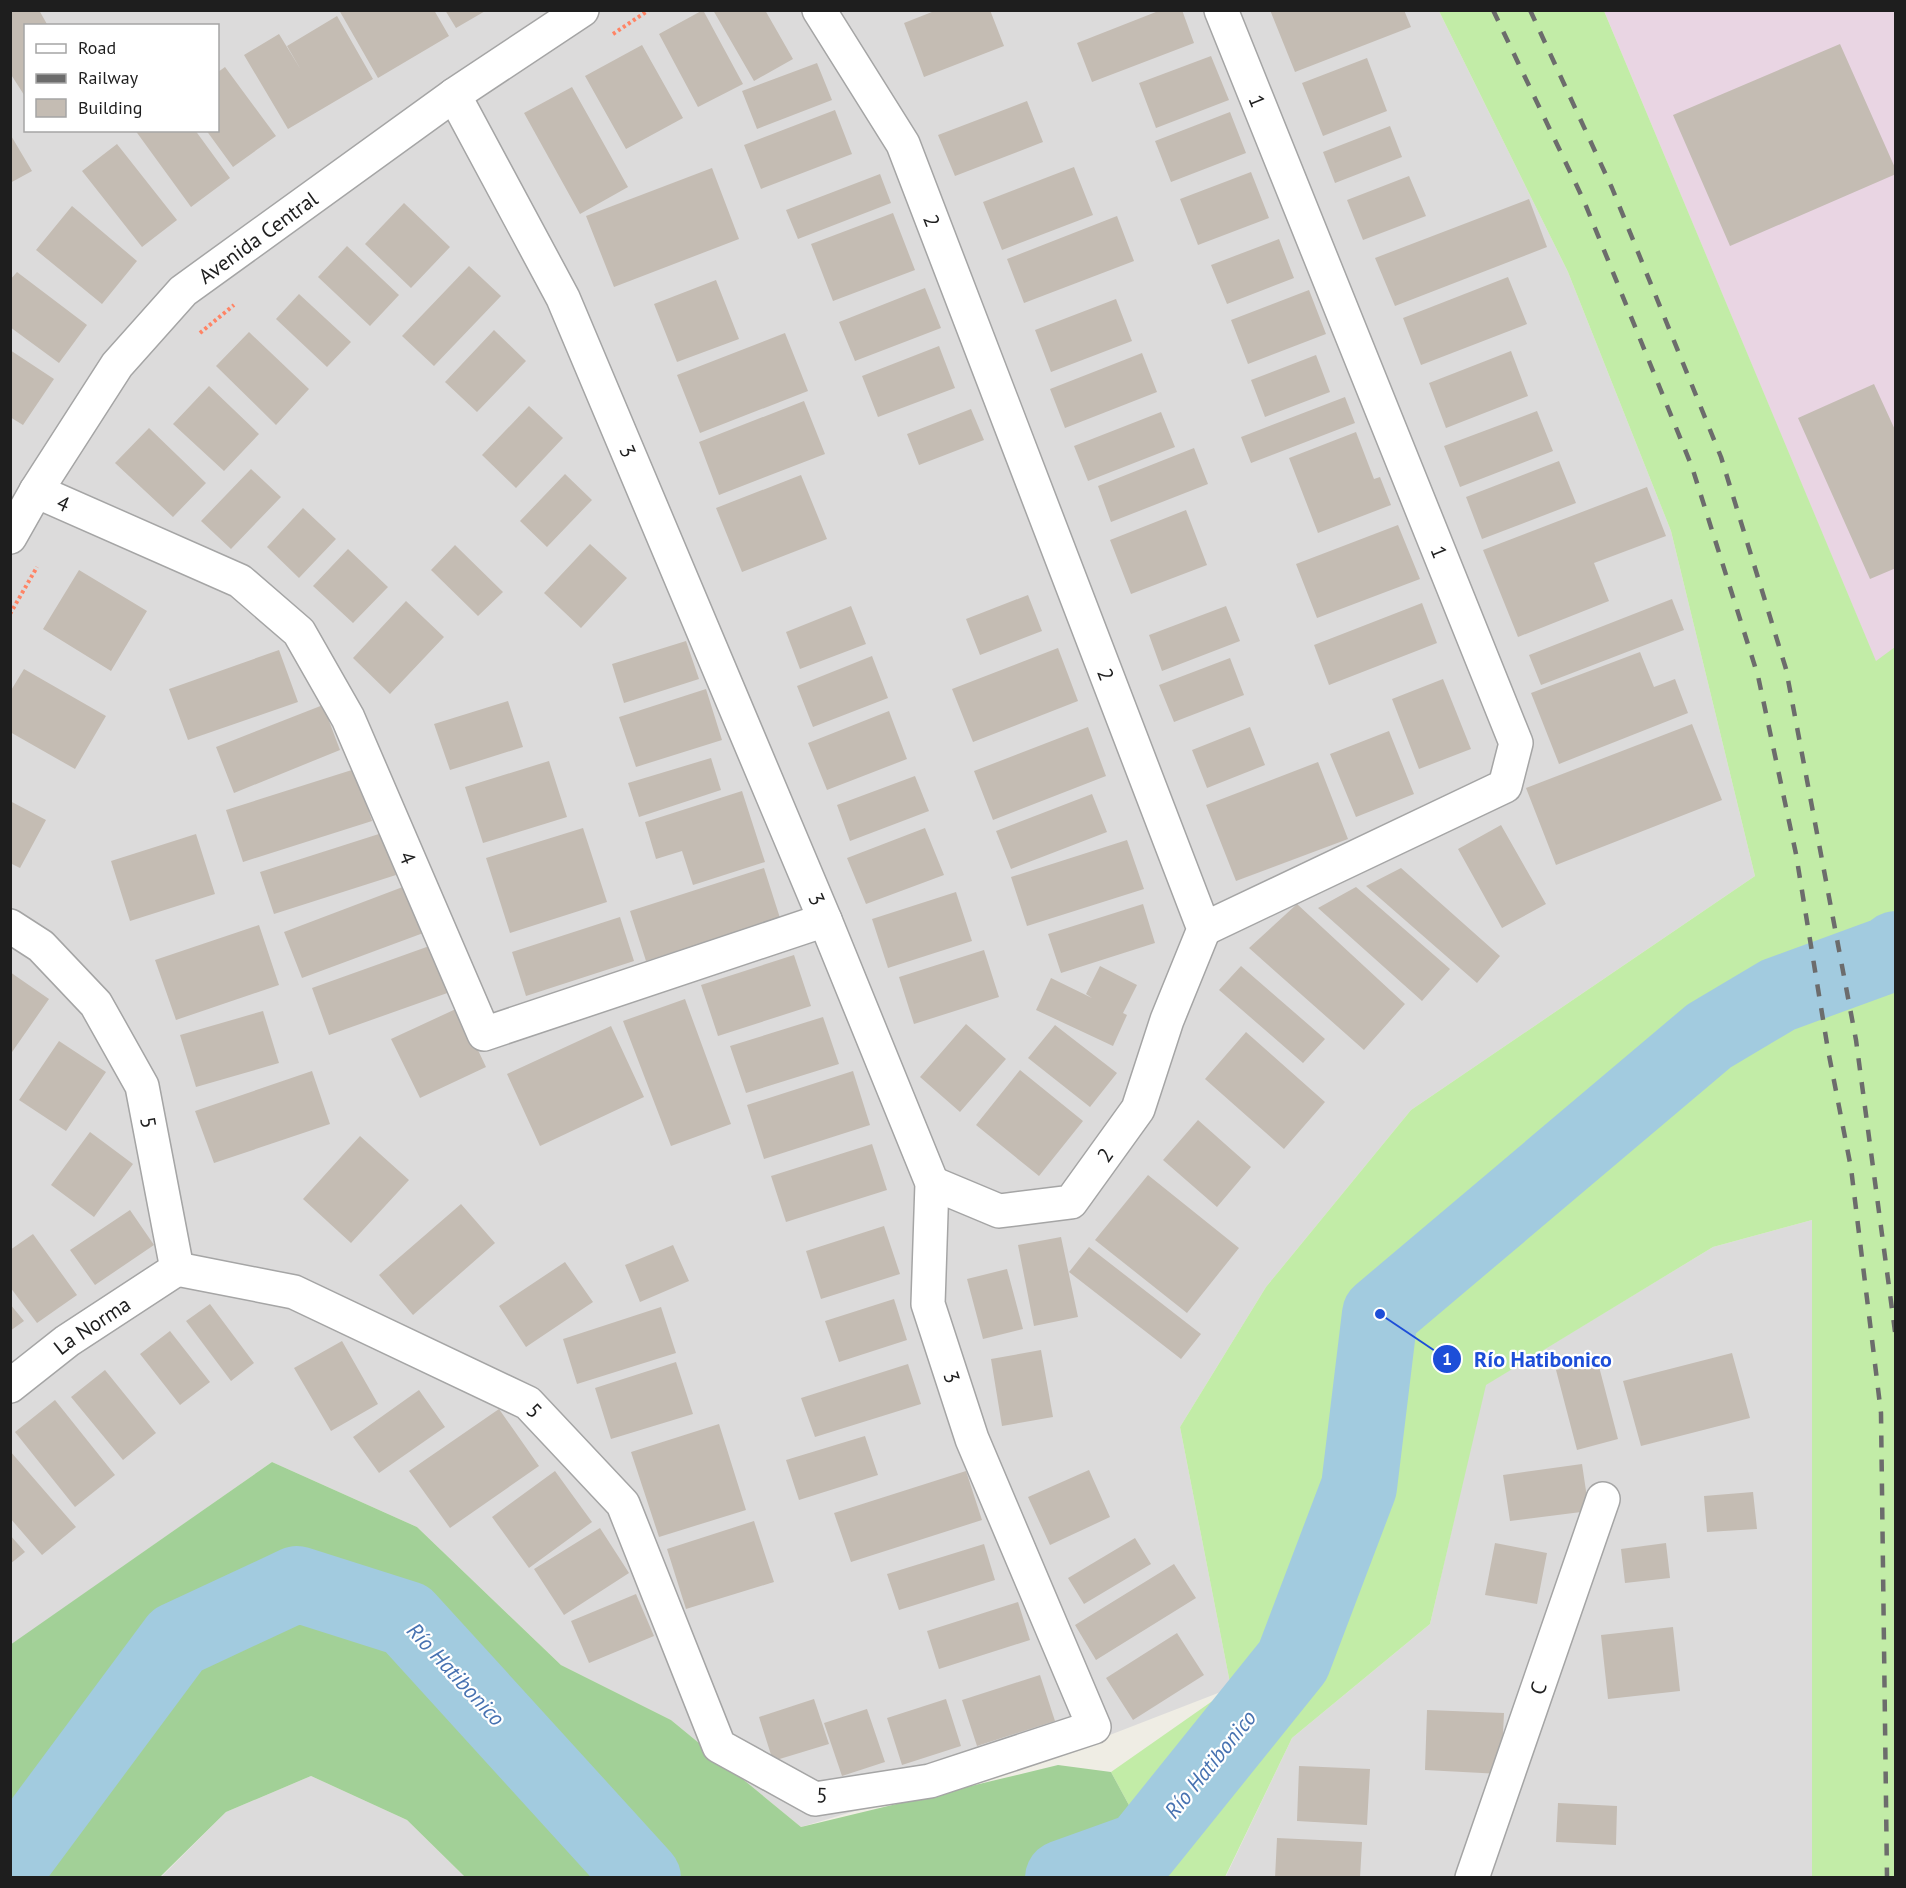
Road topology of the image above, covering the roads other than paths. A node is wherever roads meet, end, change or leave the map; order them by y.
1 (582, 10) edge
2 (819, 10) edge
3 (1221, 10) edge
4 (454, 95) junction
5 (36, 491) junction
6 (10, 537) edge
7 (825, 920) junction
8 (10, 926) edge
9 (1204, 929) junction
10 (932, 1183) junction
11 (177, 1269) junction
12 (10, 1386) edge
13 (1603, 1498) dead end
14 (1094, 1728) joint
15 (1472, 1878) edge

1 - 4 street, Avenida Central
2 - 9 street, 2
3 - 9 street, 1
4 - 5 street, Avenida Central
4 - 7 street, 3
5 - 6 street, Avenida Central
5 - 7 street, 4
7 - 10 street, 3
8 - 11 street, 5
9 - 10 street, 2
10 - 14 street, 3
11 - 12 street, La Norma
11 - 14 street, 5
13 - 15 street, C

